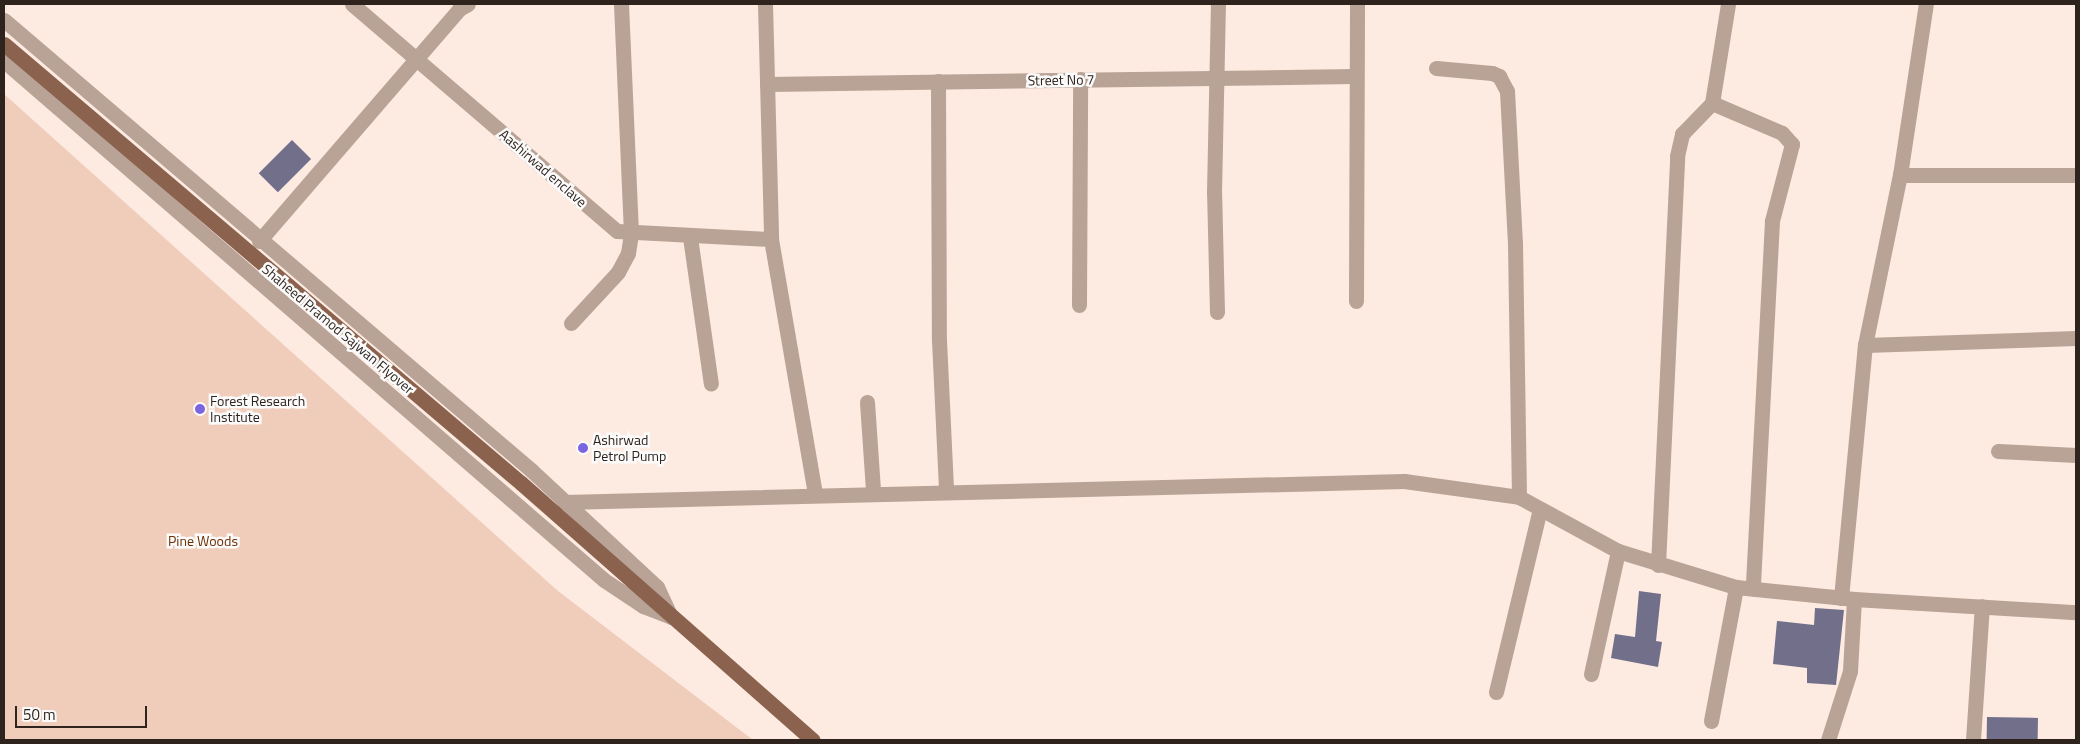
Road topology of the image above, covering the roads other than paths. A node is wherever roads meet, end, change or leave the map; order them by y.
1 (352, 4) edge
2 (621, 4) edge
3 (765, 4) edge
4 (1218, 4) edge
5 (1357, 4) edge
6 (1728, 4) edge
7 (1926, 4) edge
8 (462, 5) edge
9 (4, 20) edge
10 (4, 44) edge
11 (419, 60) junction
12 (4, 61) edge
13 (1436, 68) dead end
14 (1355, 76) junction
15 (1218, 78) junction
16 (1080, 79) junction
17 (938, 81) junction
18 (767, 84) junction
19 (1712, 103) junction
20 (2076, 174) edge
21 (1900, 175) junction
22 (631, 233) junction
23 (690, 237) junction
24 (771, 239) junction
25 (259, 242) junction
26 (1356, 301) dead end
27 (1079, 305) dead end
28 (1218, 312) dead end
29 (571, 323) dead end
30 (2076, 338) edge
31 (1865, 345) junction
32 (711, 384) dead end
33 (867, 402) dead end
34 (1998, 451) dead end
35 (2076, 455) edge
36 (946, 490) junction
37 (873, 491) junction
38 (815, 495) junction
39 (1519, 497) junction
40 (564, 502) junction
41 (1540, 509) junction
42 (1618, 551) junction
43 (1658, 565) junction
44 (1736, 587) junction
45 (1753, 589) junction
46 (1847, 598) junction
47 (1982, 606) junction
48 (2076, 612) edge
49 (670, 618) junction
50 (1591, 674) dead end
51 (1496, 692) dead end
52 (1711, 721) dead end
53 (814, 740) edge
54 (1828, 740) edge
55 (1973, 740) edge

1 - 11 street, Aashirwad enclave
2 - 22 street
3 - 18 street
4 - 15 street
5 - 14 street
6 - 19 street
7 - 21 street
8 - 11 street
9 - 25 street
10 - 49 main road, Shaheed Pramod Sajwan Flyover
11 - 22 street, Aashirwad enclave
11 - 25 street
12 - 49 street
13 - 39 street
14 - 15 street, Street No 7
14 - 26 street
15 - 16 street, Street No 7
15 - 28 street
16 - 17 street, Street No 7
16 - 27 street
17 - 18 street, Street No 7
17 - 36 street
18 - 24 street
19 - 43 street
19 - 45 street
20 - 21 street
21 - 31 street
22 - 23 street, Aashirwad enclave
22 - 29 street
23 - 24 street, Aashirwad enclave
23 - 32 street
24 - 38 street
25 - 40 street
30 - 31 street
31 - 46 street
33 - 37 street
34 - 35 street
36 - 37 street
36 - 39 street
37 - 38 street
38 - 40 street
39 - 41 street
40 - 49 street
41 - 42 street
41 - 51 street
42 - 43 street
42 - 50 street
43 - 44 street
44 - 45 street
44 - 52 street
45 - 46 street
46 - 47 street
46 - 54 street
47 - 48 street
47 - 55 street
49 - 53 main road, Shaheed Pramod Sajwan Flyover

